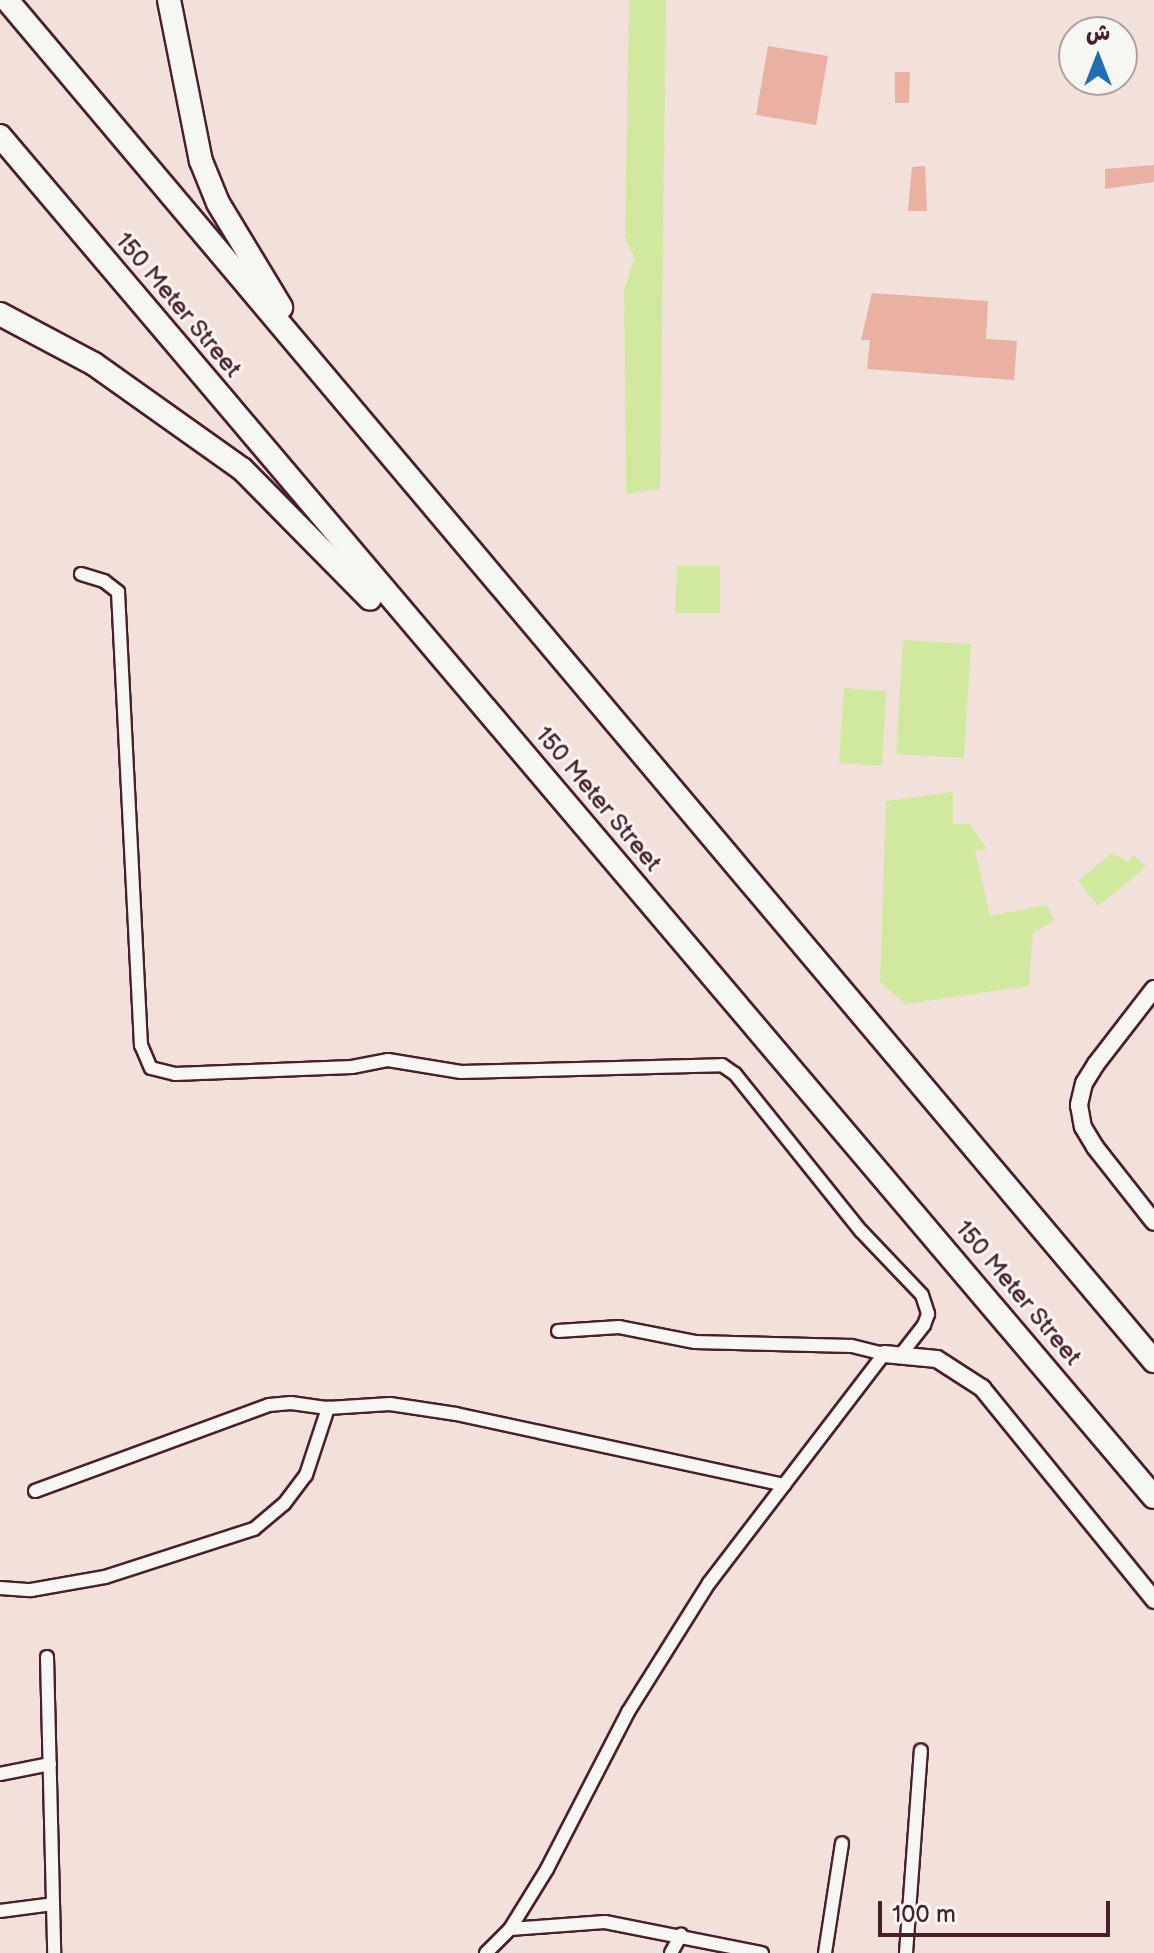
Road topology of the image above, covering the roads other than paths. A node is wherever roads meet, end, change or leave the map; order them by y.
1 (7, 0) edge
2 (169, 0) edge
3 (0, 136) edge
4 (0, 314) edge
5 (317, 366) junction
6 (81, 574) dead end
7 (505, 729) junction
8 (1154, 989) edge
9 (1154, 1222) edge
10 (558, 1331) dead end
11 (902, 1353) junction
12 (884, 1354) junction
13 (1154, 1361) edge
14 (328, 1408) junction
15 (784, 1485) junction
16 (35, 1491) dead end
17 (1154, 1497) edge
18 (0, 1588) edge
19 (1154, 1600) edge
20 (47, 1657) dead end
21 (921, 1751) dead end
22 (50, 1764) junction
23 (0, 1774) edge
24 (842, 1843) dead end
25 (53, 1904) junction
26 (0, 1911) edge
27 (510, 1929) junction
28 (681, 1935) junction
29 (54, 1953) edge
30 (486, 1953) edge
31 (671, 1953) edge
32 (762, 1953) edge
33 (825, 1953) edge
34 (906, 1953) edge

1 - 5 highway
2 - 5 highway
3 - 7 highway, 150 Meter Street
4 - 7 highway
5 - 13 highway
6 - 11 street
7 - 17 highway, 150 Meter Street
8 - 9 street
10 - 12 street
11 - 12 street
11 - 19 street
12 - 15 street
14 - 15 street
14 - 16 street
14 - 18 street
15 - 27 street
20 - 22 street
21 - 34 street
22 - 23 street
22 - 25 street
24 - 33 street
25 - 26 street
25 - 29 street
27 - 28 street
27 - 30 street
28 - 31 street
28 - 32 street

